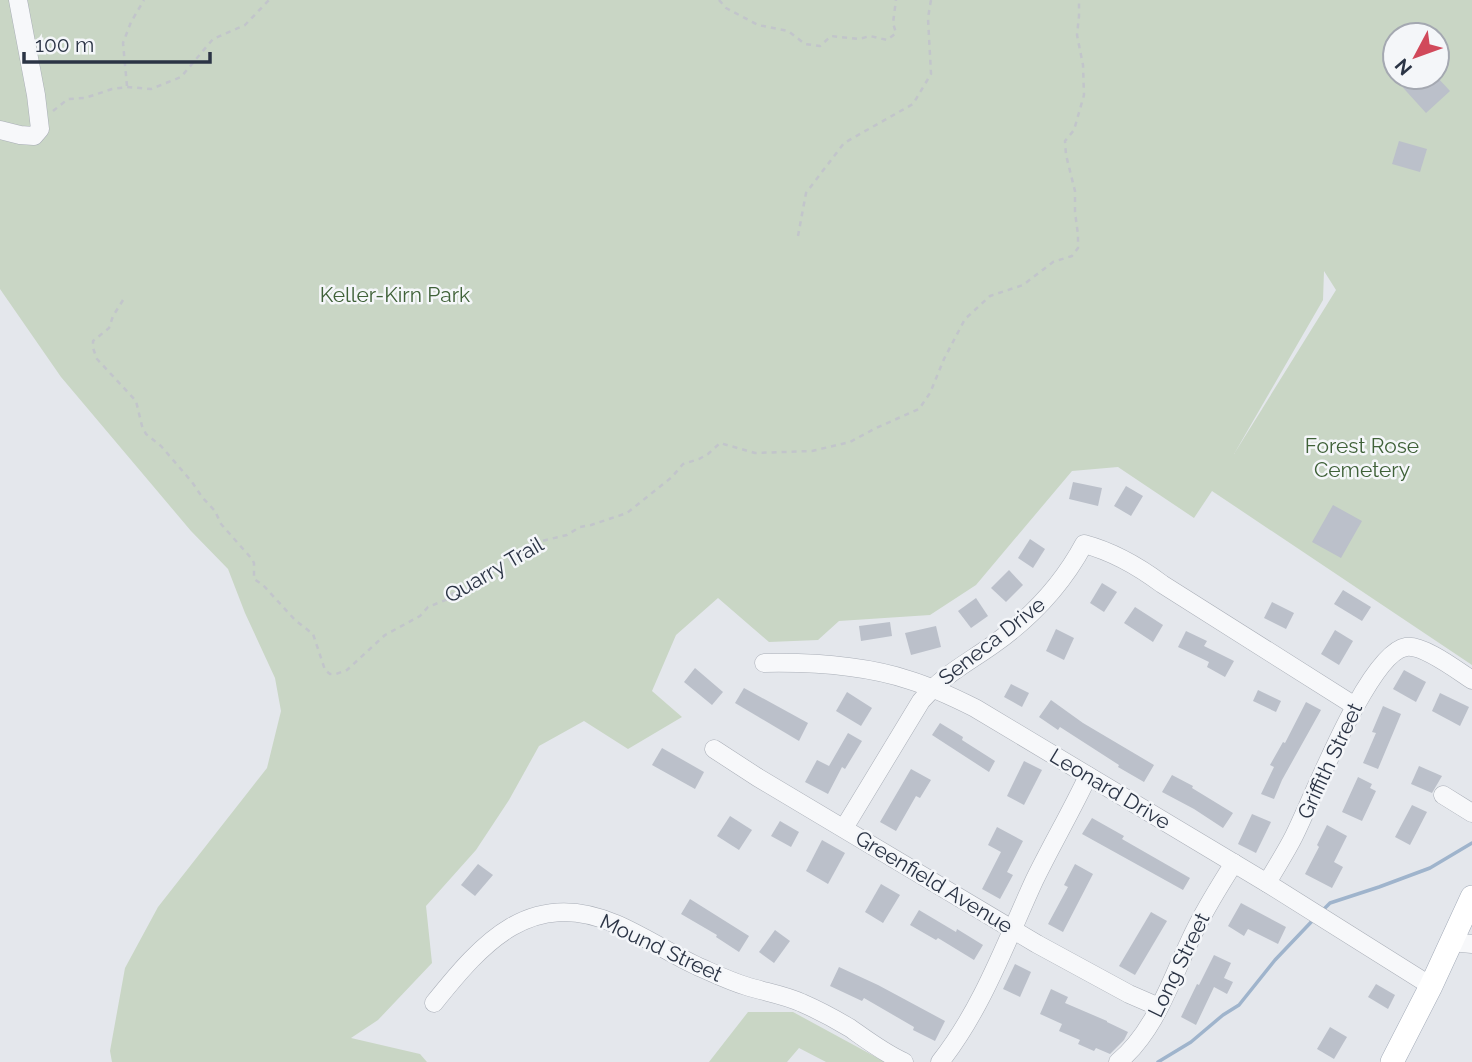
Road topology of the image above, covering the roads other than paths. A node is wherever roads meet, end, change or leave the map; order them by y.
1 (18, 0) edge
2 (0, 130) edge
3 (764, 663) dead end
4 (1472, 680) edge
5 (932, 688) junction
6 (1355, 706) junction
7 (714, 749) dead end
8 (1088, 776) junction
9 (1443, 794) dead end
10 (1472, 813) edge
11 (844, 828) junction
12 (1234, 863) junction
13 (1267, 883) junction
14 (1472, 897) edge
15 (1013, 928) junction
16 (1462, 943) edge
17 (1431, 986) junction
18 (434, 1003) dead end
19 (1158, 1007) junction
20 (904, 1062) edge
21 (940, 1062) edge
22 (1118, 1062) edge
23 (1392, 1062) edge

1 - 2 street
3 - 5 street, Leonard Drive
4 - 6 street, Griffith Street
5 - 6 street, Seneca Drive
5 - 8 street, Leonard Drive
5 - 11 street, Seneca Drive
6 - 13 street, Griffith Street
7 - 11 street, Greenfield Avenue
8 - 12 street, Leonard Drive
8 - 15 street
9 - 10 street
11 - 15 street, Greenfield Avenue
12 - 13 street, Leonard Drive
12 - 19 street, Long Street
13 - 17 street, Leonard Drive
14 - 16 main road
15 - 19 street, Greenfield Avenue
15 - 21 street
16 - 17 main road
17 - 23 main road
18 - 20 street, Mound Street
19 - 22 street, Long Street

